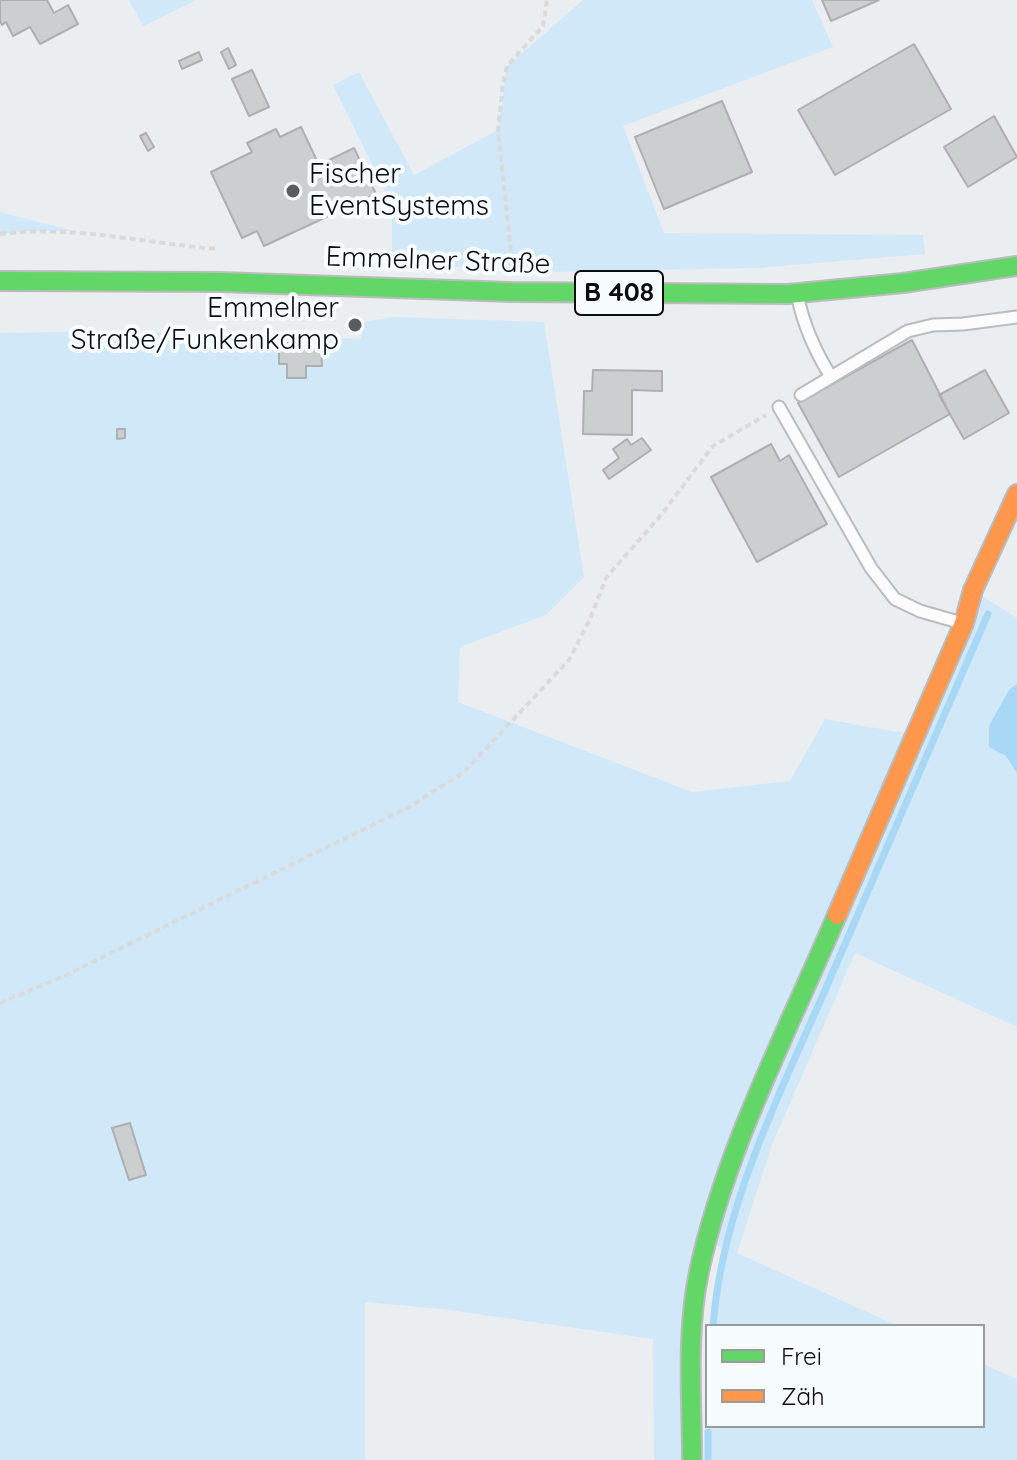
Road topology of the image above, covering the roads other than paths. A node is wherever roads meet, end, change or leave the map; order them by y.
1 (1017, 266) edge
2 (0, 281) edge
3 (797, 293) junction
4 (1017, 317) edge
5 (831, 377) junction
6 (801, 395) dead end
7 (779, 407) road end
8 (1017, 494) edge
9 (964, 623) junction
10 (692, 1460) edge

1 - 3 street, Emmelner Straße / B 408
2 - 3 street, Emmelner Straße / B 408
3 - 5 lane
4 - 5 lane
5 - 6 lane
7 - 9 lane
8 - 9 street
9 - 10 street

